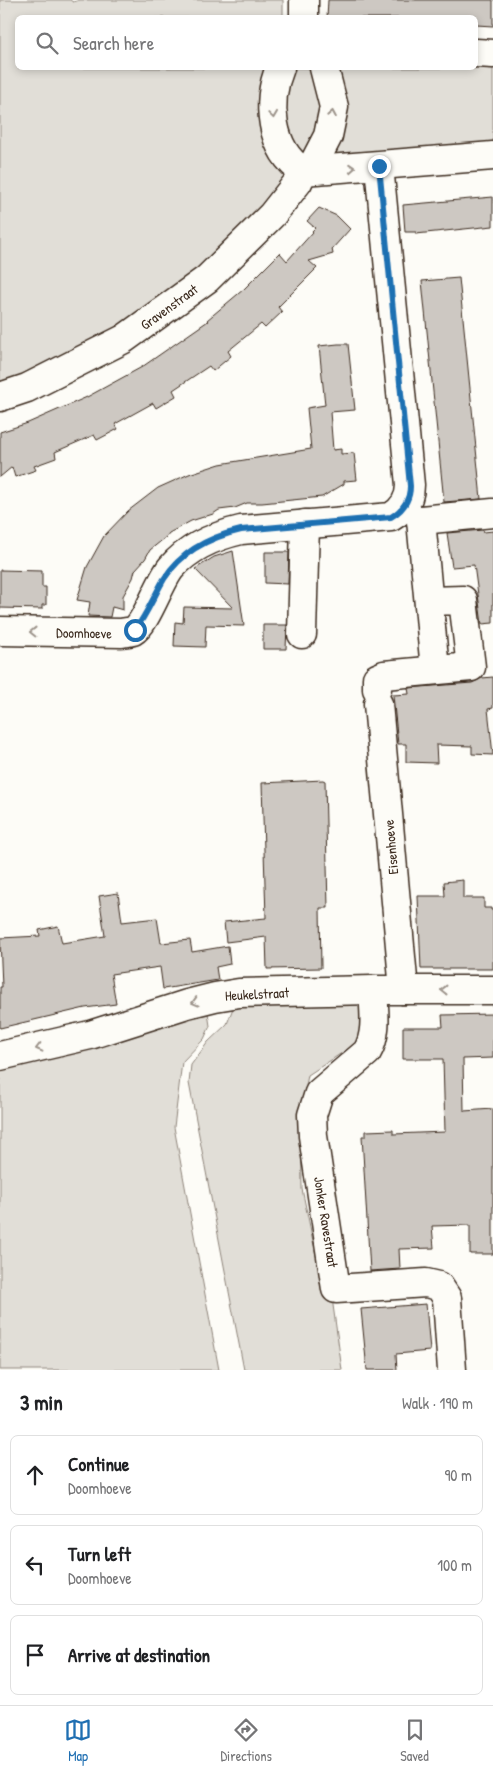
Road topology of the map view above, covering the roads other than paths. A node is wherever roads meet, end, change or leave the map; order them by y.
1 (304, 0) edge
2 (304, 15) edge
3 (478, 53) edge
4 (493, 54) edge
5 (279, 70) edge
6 (325, 70) edge
7 (493, 156) edge
8 (379, 166) junction
9 (303, 171) junction
10 (0, 397) edge
11 (414, 511) junction
12 (493, 513) edge
13 (305, 524) junction
14 (429, 601) junction
15 (0, 631) edge
16 (302, 634) dead end
17 (435, 670) junction
18 (373, 990) junction
19 (404, 990) junction
20 (493, 990) edge
21 (0, 1056) edge
22 (452, 1370) edge

1 - 2 street
3 - 4 street
5 -> 9 street
9 -> 6 street, Gravenstraat
7 - 8 street
9 -> 8 street
8 - 11 street
9 - 10 street, Gravenstraat
11 - 12 street
11 - 13 street, Doomhoeve
11 - 14 street
13 -> 15 street, Doomhoeve
13 - 16 street
14 - 17 street
14 - 17 street, Eisenhoeve
17 - 19 street, Eisenhoeve
18 - 19 street, Heukelstraat
18 -> 21 street, Heukelstraat
18 - 22 street, Jonker Ravestraat
20 -> 19 street, Heukelstraat

